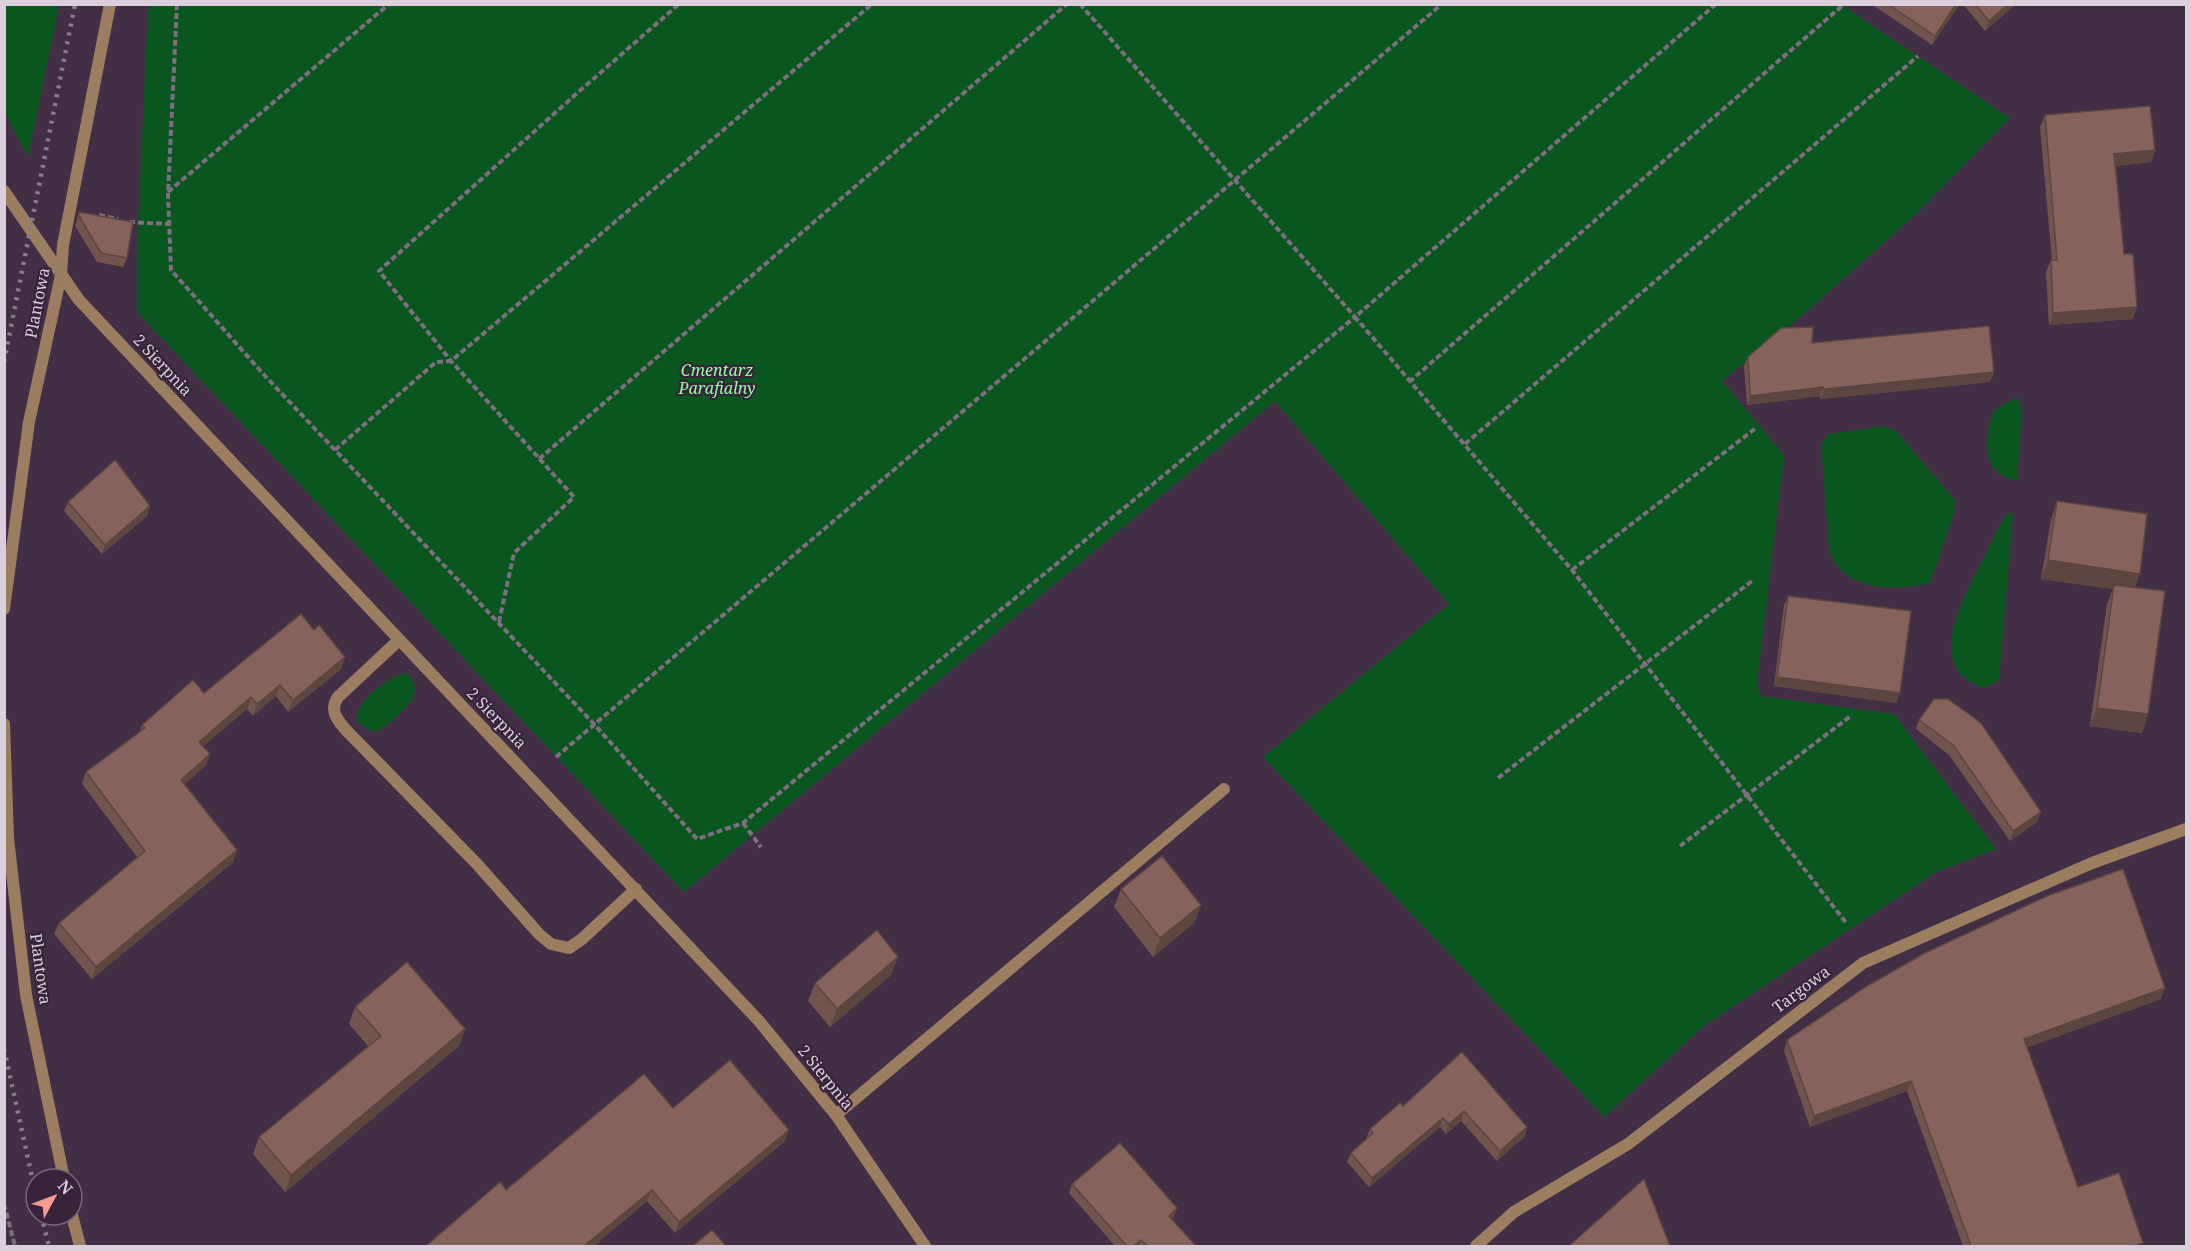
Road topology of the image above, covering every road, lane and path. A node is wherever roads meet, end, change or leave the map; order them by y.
1 (110, 4) edge
2 (177, 4) edge
3 (389, 4) edge
4 (680, 4) edge
5 (872, 4) edge
6 (1067, 4) edge
7 (1080, 4) edge
8 (1442, 4) edge
9 (1716, 4) edge
10 (1843, 5) edge
11 (1918, 56) dead end
12 (1236, 181) junction
13 (4, 191) edge
14 (168, 193) junction
15 (71, 208) junction
16 (170, 224) junction
17 (61, 274) junction
18 (1355, 317) junction
19 (451, 361) junction
20 (1409, 382) junction
21 (1756, 428) dead end
22 (1465, 444) junction
23 (335, 450) junction
24 (539, 459) junction
25 (1572, 570) junction
26 (1752, 581) dead end
27 (4, 609) edge
28 (499, 623) junction
29 (399, 640) junction
30 (1645, 663) junction
31 (1852, 715) dead end
32 (4, 724) edge
33 (594, 724) junction
34 (556, 757) dead end
35 (1498, 778) dead end
36 (1224, 789) dead end
37 (1748, 795) junction
38 (743, 823) junction
39 (2187, 830) edge
40 (1680, 846) dead end
41 (761, 847) dead end
42 (636, 889) junction
43 (1847, 924) dead end
44 (837, 1115) junction
45 (62, 1167) edge
46 (4, 1204) edge
47 (75, 1227) edge
48 (15, 1246) edge
49 (80, 1246) edge
50 (925, 1246) edge
51 (1476, 1246) edge

1 - 15 street, Plantowa
2 - 14 path
3 - 14 path
4 - 19 path
5 - 19 path
6 - 24 path
7 - 12 path
8 - 12 path
9 - 18 path
10 - 20 path
11 - 22 path
12 - 18 path
12 - 33 path
13 - 17 street, 2 Sierpnia
14 - 16 path
15 - 16 path
15 - 17 street, Plantowa
16 - 23 path
17 - 27 street, Plantowa
17 - 29 street, 2 Sierpnia
18 - 20 path
18 - 38 path
19 - 23 path
19 - 24 path
20 - 22 path
21 - 25 path
22 - 25 path
23 - 28 path
24 - 28 path
25 - 30 path
26 - 30 path
28 - 33 path
29 - 42 street, 2 Sierpnia
29 - 42 street
30 - 35 path
30 - 37 path
31 - 37 path
32 - 45 street, Plantowa
33 - 34 path
33 - 38 path
36 - 44 street
37 - 40 path
37 - 43 path
38 - 41 path
39 - 51 street, Targowa
42 - 44 street, 2 Sierpnia
44 - 50 street, 2 Sierpnia
46 - 48 path
47 - 49 street

